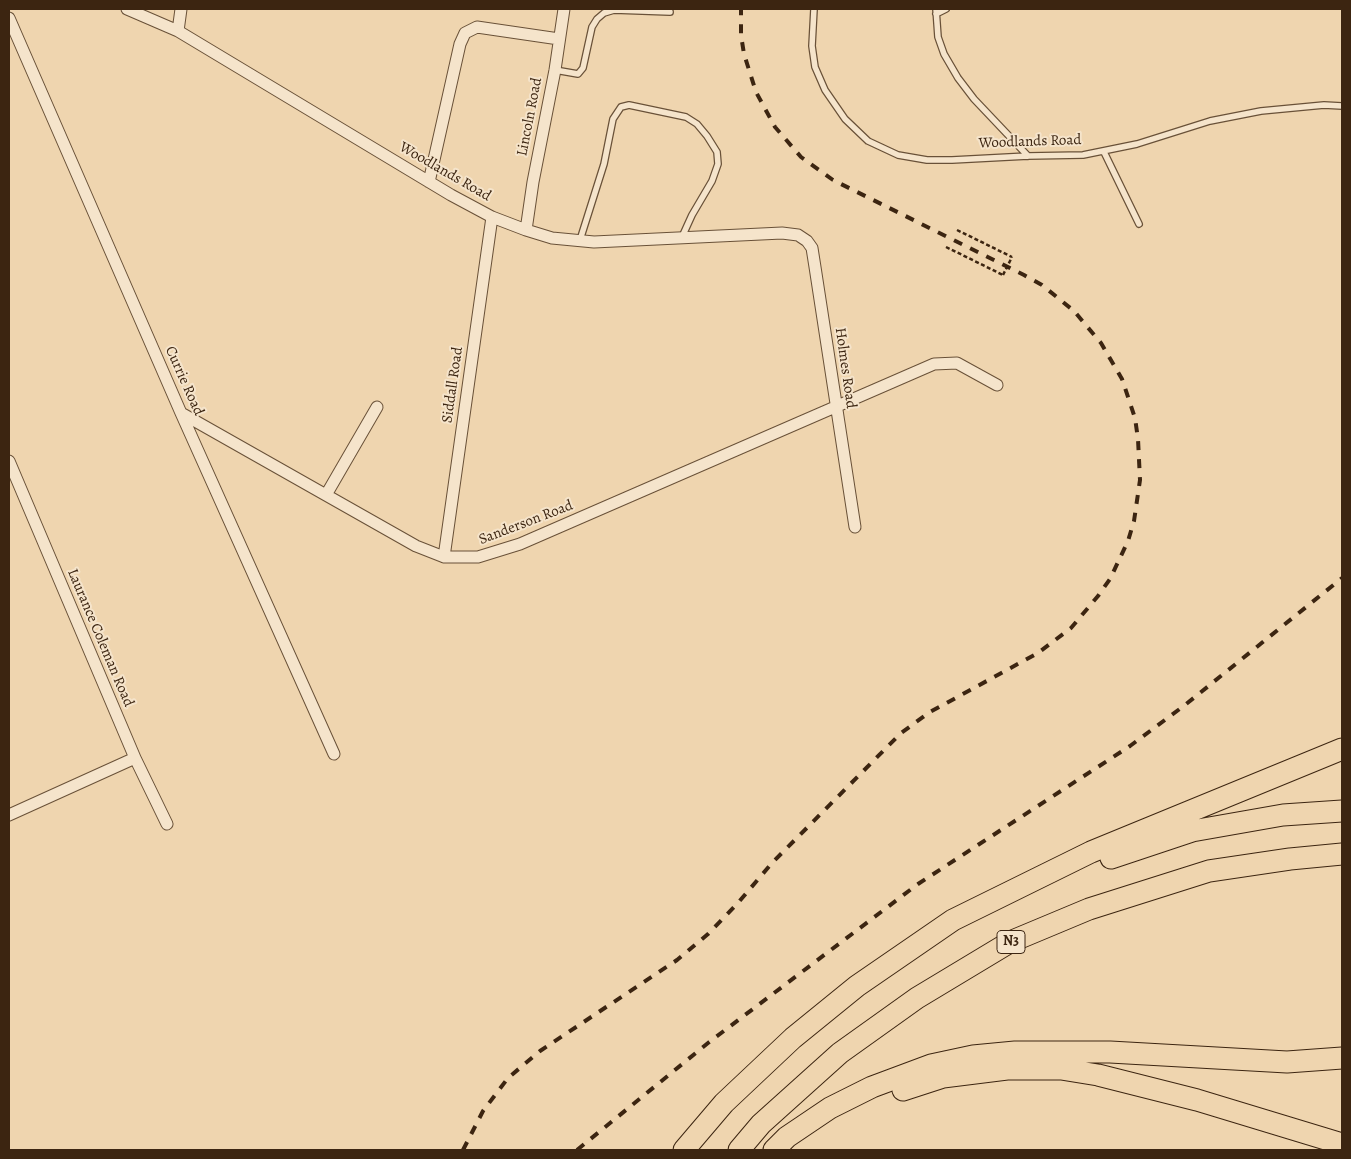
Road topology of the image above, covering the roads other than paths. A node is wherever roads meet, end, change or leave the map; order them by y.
1 (127, 9) edge
2 (181, 9) edge
3 (564, 9) edge
4 (814, 9) edge
5 (946, 9) edge
6 (936, 11) edge
7 (670, 12) dead end
8 (9, 18) edge
9 (178, 31) junction
10 (559, 39) junction
11 (555, 70) junction
12 (1342, 106) edge
13 (1104, 152) junction
14 (1028, 156) junction
15 (430, 182) junction
16 (492, 217) junction
17 (1139, 224) dead end
18 (526, 230) junction
19 (782, 233) joint
20 (682, 238) junction
21 (580, 240) junction
22 (997, 385) dead end
23 (377, 407) dead end
24 (836, 408) junction
25 (181, 413) junction
26 (9, 461) edge
27 (326, 496) junction
28 (855, 527) dead end
29 (444, 557) junction
30 (1342, 749) edge
31 (334, 754) dead end
32 (135, 758) junction
33 (1342, 811) edge
34 (9, 815) edge
35 (167, 824) dead end
36 (1342, 854) edge
37 (857, 986) junction
38 (1342, 1058) edge
39 (1342, 1144) edge
40 (684, 1150) edge
41 (739, 1150) edge
42 (774, 1150) edge
43 (789, 1150) edge

1 - 9 street, Woodlands Road
2 - 9 street
3 - 10 street, Lincoln Road
4 - 14 lane, Woodlands Road
5 - 6 lane
6 - 14 lane
7 - 11 lane
8 - 25 street, Currie Road
9 - 15 street, Woodlands Road
10 - 11 street, Lincoln Road
10 - 15 street
11 - 18 street, Lincoln Road
12 - 13 lane, Woodlands Road
13 - 14 lane, Woodlands Road
13 - 17 lane
15 - 16 street, Woodlands Road
16 - 18 street, Woodlands Road
16 - 29 street, Siddall Road
18 - 21 street, Woodlands Road
19 - 20 street, Woodlands Road
19 - 24 street, Holmes Road
20 - 21 street, Woodlands Road
20 - 21 lane
22 - 24 street, Sanderson Road
23 - 27 street
24 - 28 street, Holmes Road
24 - 29 street, Sanderson Road
25 - 27 street, Sanderson Road
25 - 31 street, Currie Road
26 - 32 street, Laurance Coleman Road
27 - 29 street, Sanderson Road
30 - 37 highway
32 - 34 street
32 - 35 street, Laurance Coleman Road
33 - 37 highway, N3
36 - 41 highway, N3
37 - 40 highway, N3
38 - 42 highway
39 - 43 highway

